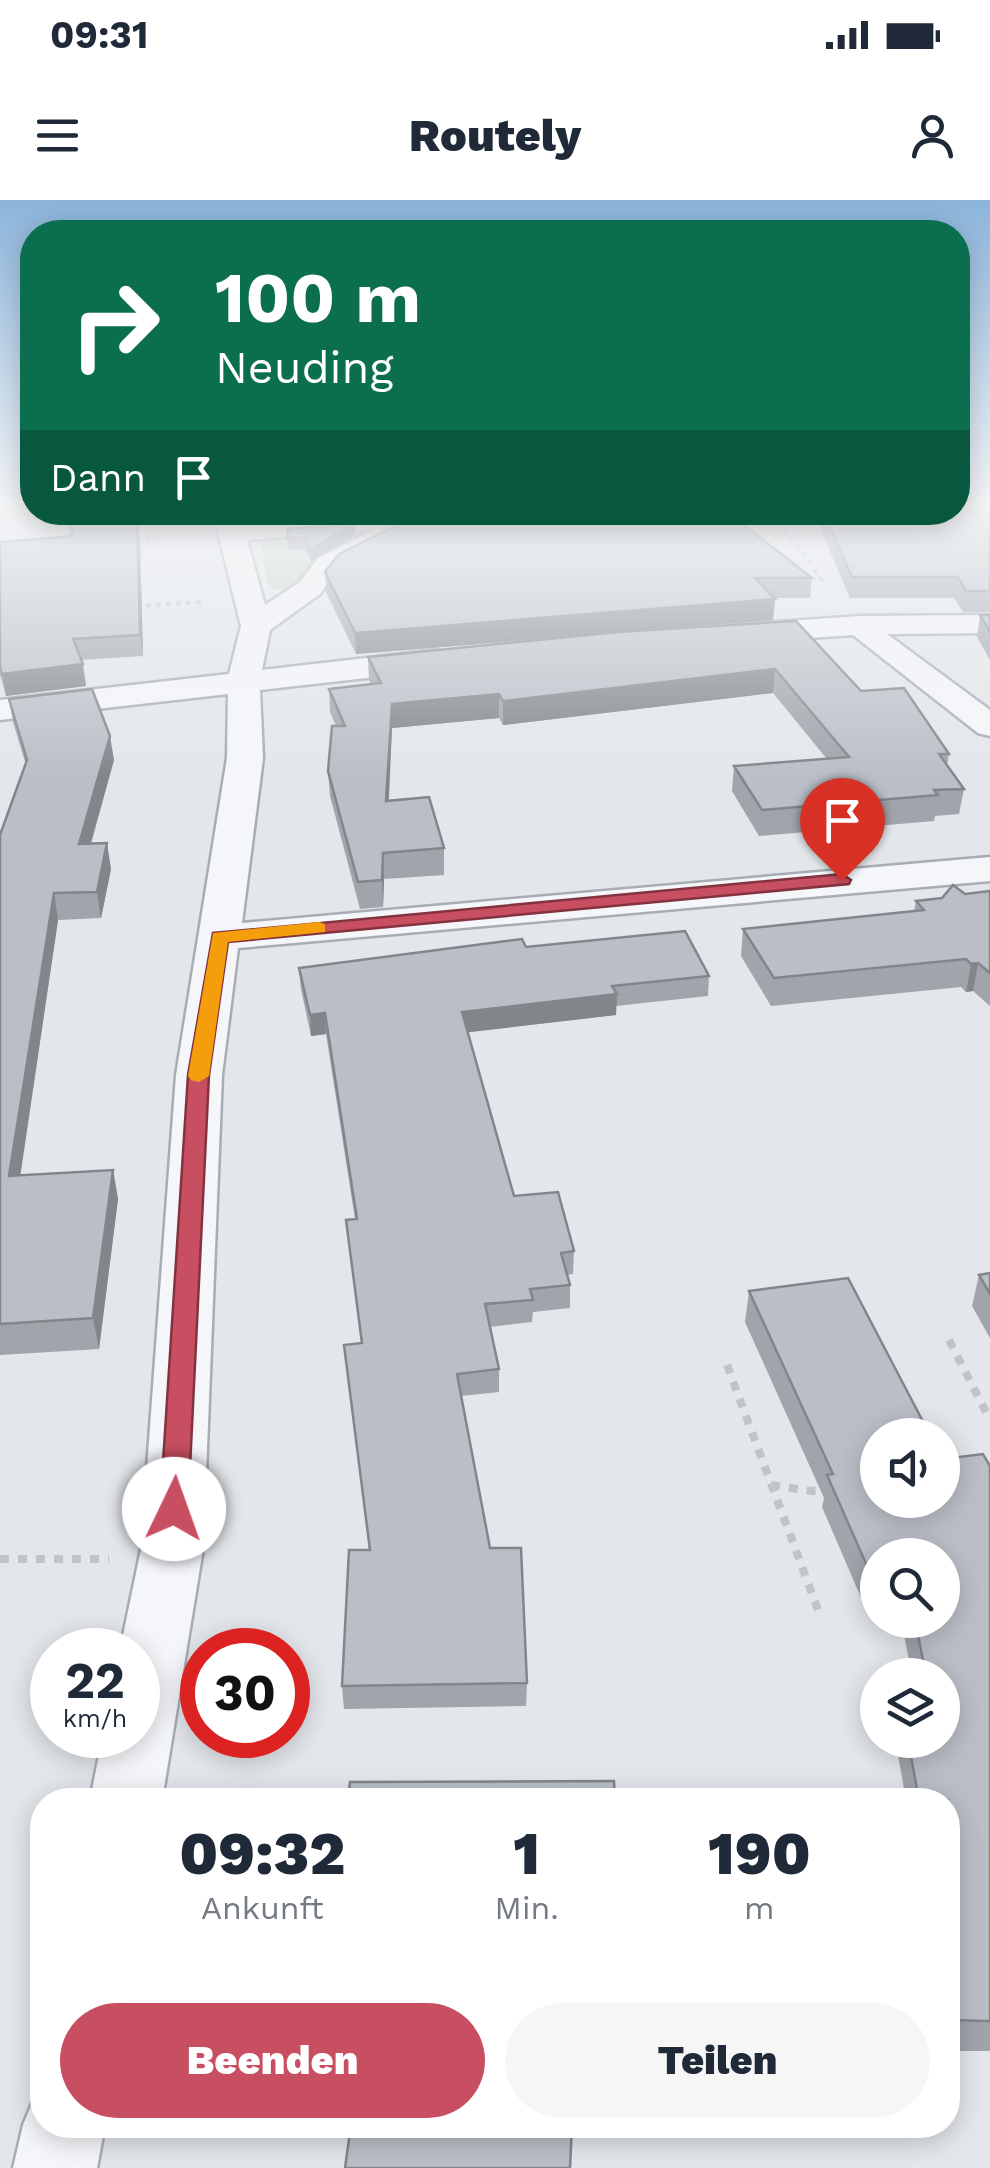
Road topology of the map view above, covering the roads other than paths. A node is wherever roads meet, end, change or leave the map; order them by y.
1 (248, 593) edge
2 (299, 593) edge
3 (253, 613) junction
4 (990, 624) edge
5 (860, 625) junction
6 (712, 636) edge
7 (476, 657) edge
8 (244, 680) junction
9 (0, 710) edge
10 (990, 726) edge
11 (990, 869) edge
12 (220, 937) junction
13 (128, 1788) edge
14 (61, 2138) edge
15 (55, 2168) edge

1 - 3 street
2 - 3 street
3 - 8 street
4 - 5 street
5 - 6 street
5 - 10 street
7 - 8 street
8 - 9 street
8 - 12 street
11 - 12 street
12 - 13 street
14 - 15 street

